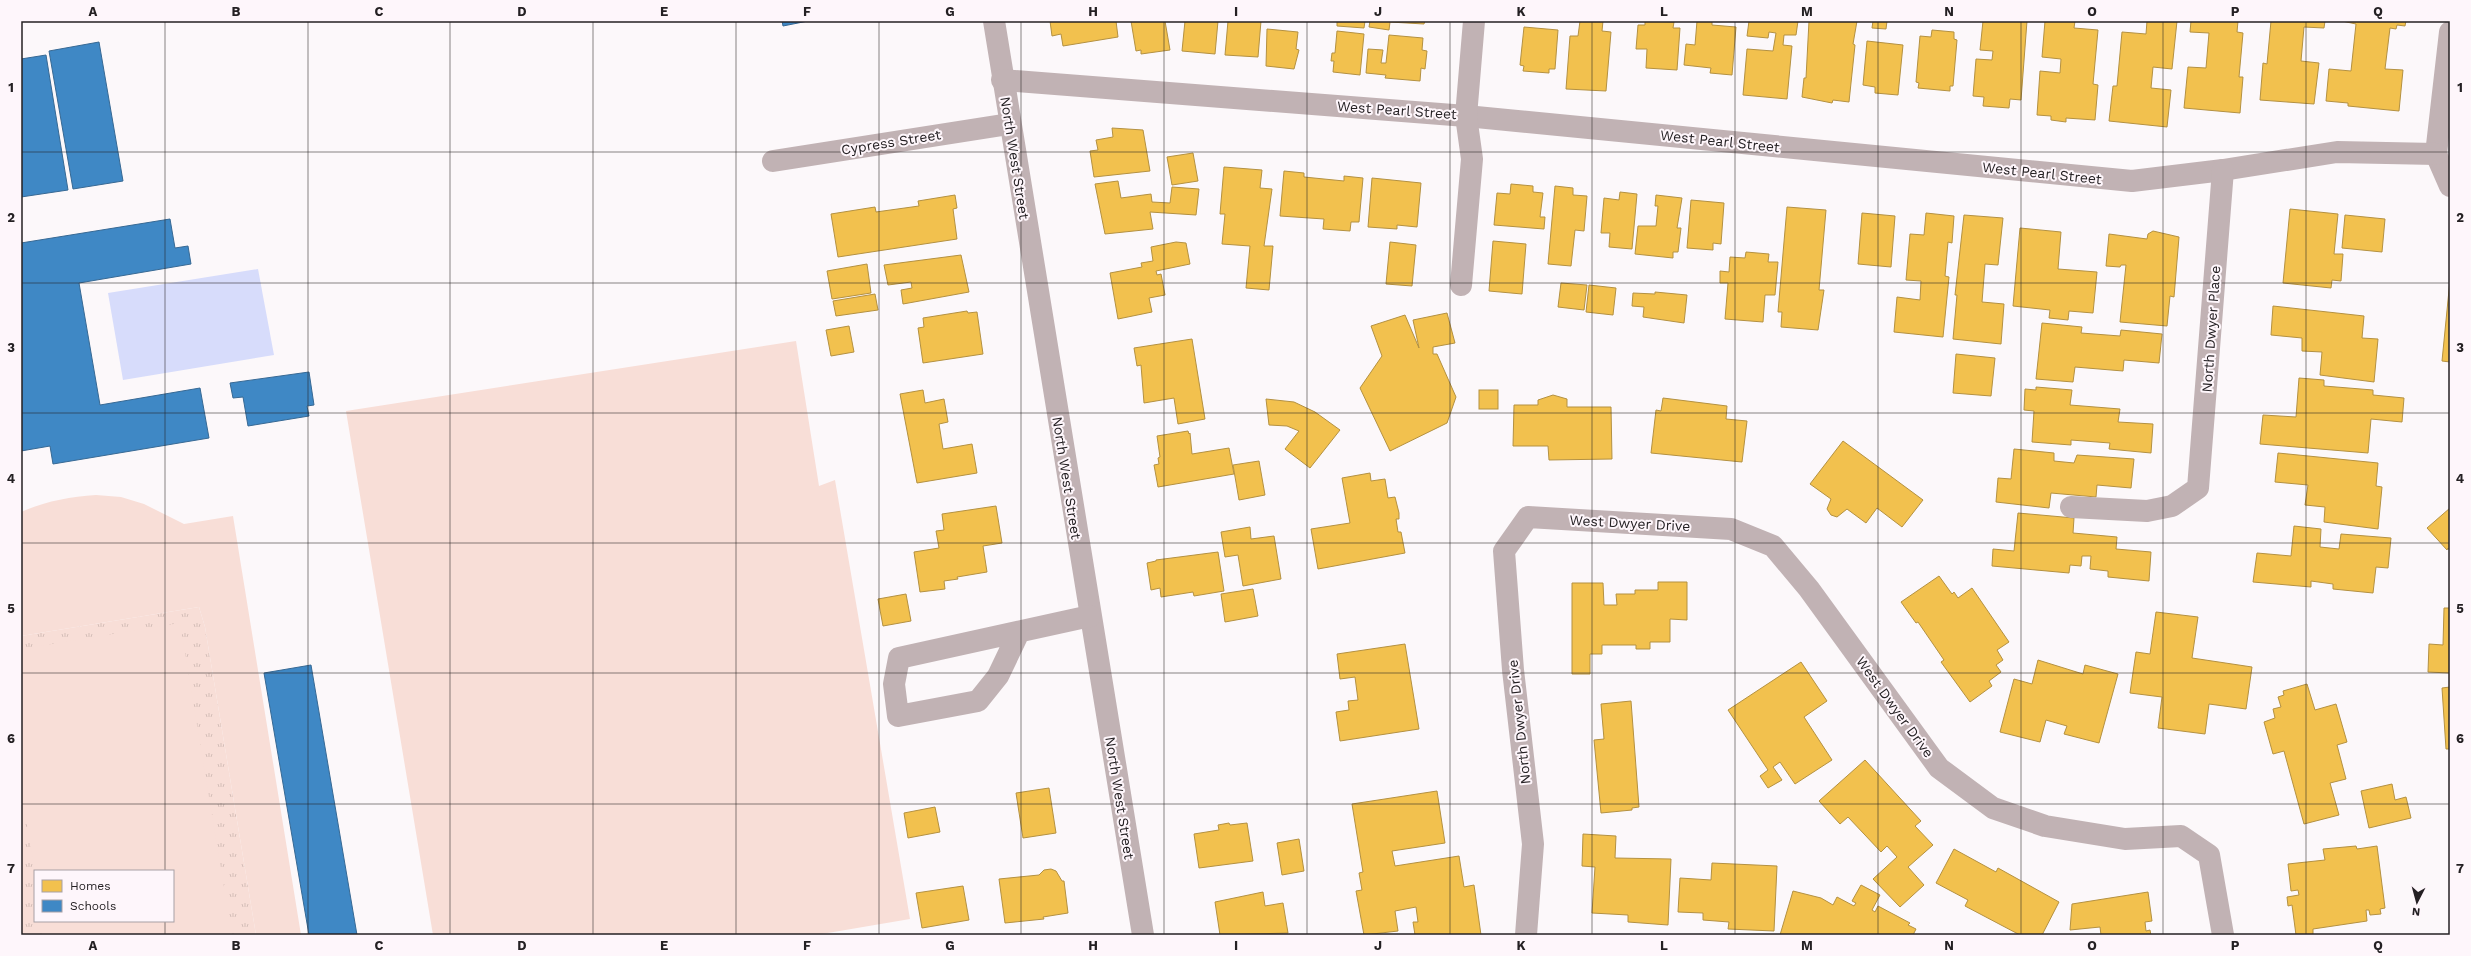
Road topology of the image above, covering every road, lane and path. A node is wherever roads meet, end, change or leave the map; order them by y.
1 (994, 21) edge
2 (1474, 21) edge
3 (2450, 32) edge
4 (1002, 80) junction
5 (1466, 116) junction
6 (1009, 124) junction
7 (2436, 154) junction
8 (773, 162) dead end
9 (2223, 170) junction
10 (2450, 186) edge
11 (1461, 285) dead end
12 (2071, 507) dead end
13 (1528, 517) joint
14 (1090, 616) junction
15 (1019, 632) junction
16 (1142, 935) edge
17 (1526, 935) edge
18 (2224, 935) edge

1 - 4 street, North West Street
2 - 5 street
3 - 7 street
4 - 5 street, West Pearl Street
4 - 6 street, North West Street
5 - 9 street, West Pearl Street
5 - 11 street
6 - 8 street, Cypress Street
6 - 14 street, North West Street
7 - 9 street, West Pearl Street
7 - 10 street
9 - 12 street, North Dwyer Place
13 - 17 street, North Dwyer Drive
13 - 18 street, West Dwyer Drive
14 - 15 street
14 - 16 street, North West Street
15 - 15 street

